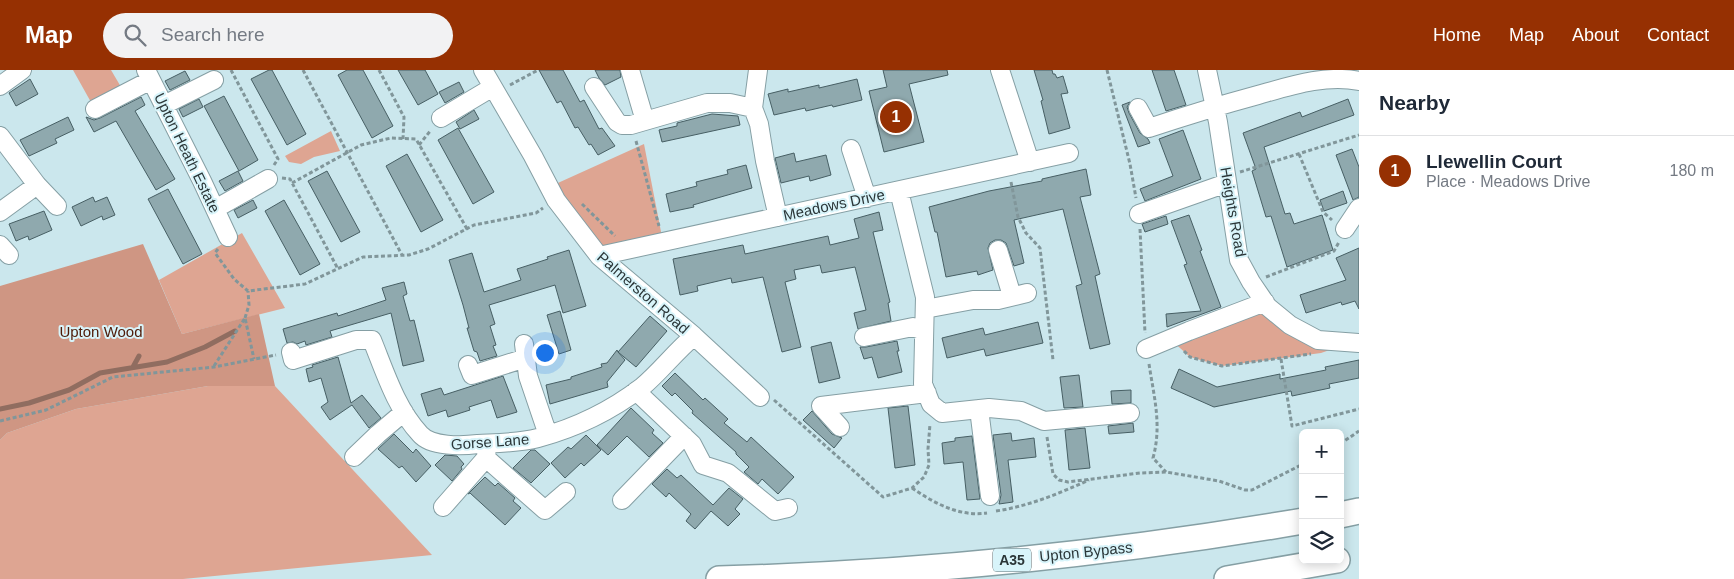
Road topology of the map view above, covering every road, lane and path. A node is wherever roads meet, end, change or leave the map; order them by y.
1 (22, 70) edge
2 (231, 70) edge
3 (303, 70) edge
4 (379, 70) edge
5 (484, 70) edge
6 (538, 70) edge
7 (630, 70) edge
8 (758, 70) edge
9 (1000, 70) edge
10 (1107, 70) edge
11 (1207, 70) edge
12 (148, 75) edge
13 (214, 80) dead end
14 (1359, 81) edge
15 (0, 86) edge
16 (594, 87) dead end
17 (495, 89) junction
18 (164, 105) junction
19 (1214, 106) junction
20 (753, 108) junction
21 (1138, 108) dead end
22 (95, 110) dead end
23 (441, 118) dead end
24 (638, 123) junction
25 (1359, 135) edge
26 (0, 136) edge
27 (403, 139) junction
28 (851, 149) dead end
29 (348, 152) junction
30 (1069, 153) dead end
31 (1299, 154) junction
32 (1030, 162) junction
33 (1007, 167) junction
34 (273, 176) junction
35 (1227, 180) junction
36 (292, 183) junction
37 (37, 185) junction
38 (898, 191) junction
39 (867, 198) junction
40 (556, 200) junction
41 (578, 201) dead end
42 (57, 206) dead end
43 (1359, 208) edge
44 (215, 209) junction
45 (0, 212) edge
46 (1139, 214) junction
47 (778, 217) junction
48 (467, 230) junction
49 (1344, 230) junction
50 (228, 237) joint
51 (663, 242) junction
52 (626, 250) junction
53 (998, 250) dead end
54 (402, 255) junction
55 (599, 256) junction
56 (338, 268) junction
57 (1251, 282) junction
58 (248, 291) junction
59 (1265, 302) junction
60 (925, 303) junction
61 (245, 318) junction
62 (924, 331) junction
63 (694, 336) junction
64 (864, 337) dead end
65 (1170, 339) junction
66 (1359, 343) edge
67 (1146, 349) junction
68 (291, 352) joint
69 (1313, 354) dead end
70 (254, 359) junction
71 (1281, 359) junction
72 (1053, 360) dead end
73 (468, 365) dead end
74 (214, 367) junction
75 (636, 392) junction
76 (927, 393) junction
77 (760, 397) joint
78 (979, 409) junction
79 (1359, 409) edge
80 (404, 412) junction
81 (1130, 413) dead end
82 (942, 414) junction
83 (0, 421) edge
84 (1044, 421) junction
85 (840, 427) dead end
86 (1359, 431) edge
87 (548, 435) junction
88 (684, 436) junction
89 (1344, 441) edge
90 (487, 451) junction
91 (354, 457) dead end
92 (1299, 466) edge
93 (1166, 472) junction
94 (566, 492) dead end
95 (990, 496) dead end
96 (622, 500) dead end
97 (443, 507) dead end
98 (788, 508) dead end
99 (1359, 511) edge
100 (1344, 513) edge
101 (1299, 522) edge
102 (1359, 556) edge
103 (1344, 559) edge
104 (1315, 564) edge
105 (719, 579) edge
106 (1227, 579) edge

1 - 15 street
2 - 34 path
3 - 29 path
4 - 27 path
5 - 17 street, Palmerston Road
6 - 17 path
7 - 24 street
8 - 20 street
9 - 32 street
10 - 46 path
11 - 19 street, Heights Road
12 - 18 street, Upton Heath Estate
12 - 22 street
13 - 18 street
14 - 19 street
16 - 24 street
17 - 23 street
17 - 40 street, Palmerston Road
18 - 44 street, Upton Heath Estate
19 - 21 street
19 - 35 street, Heights Road
20 - 24 street
20 - 47 street
24 - 51 path
25 - 31 path
26 - 37 street
27 - 29 path
27 - 48 path
28 - 39 street
29 - 36 path
29 - 54 path
30 - 32 street, Meadows Drive
31 - 35 path
31 - 49 path
32 - 33 street, Meadows Drive
33 - 38 street, Meadows Drive
33 - 72 path
34 - 36 path
34 - 44 street
35 - 46 street
35 - 57 street, Heights Road
36 - 56 path
37 - 42 street
37 - 45 street
38 - 39 street, Meadows Drive
38 - 60 street
39 - 47 street, Meadows Drive
40 - 48 path
40 - 55 street, Palmerston Road
41 - 52 path
43 - 49 street
44 - 50 street, Upton Heath Estate
46 - 67 path
47 - 51 street, Meadows Drive
48 - 54 path
49 - 57 path
50 - 58 path
51 - 52 street, Meadows Drive
52 - 55 street, Meadows Drive
53 - 60 street
54 - 56 path
55 - 63 street, Palmerston Road
56 - 58 path
57 - 59 street, Heights Road
58 - 61 path
59 - 65 street
59 - 66 street, Heights Road
60 - 62 street
61 - 70 path
61 - 74 path
62 - 64 street
62 - 76 street
63 - 75 street, Gorse Lane
63 - 77 street, Palmerston Road
65 - 67 street
65 - 71 path
67 - 93 path
68 - 70 path
68 - 80 street, Gorse Lane
69 - 71 path
70 - 74 path
71 - 79 path
73 - 87 street, Gorse Lane
74 - 83 path
75 - 87 street, Gorse Lane
75 - 88 street
76 - 82 street
76 - 85 street
77 - 82 path
78 - 82 street
78 - 84 street
78 - 95 street
80 - 90 street, Gorse Lane
80 - 91 street
81 - 84 street
84 - 93 path
86 - 89 path
87 - 90 street, Gorse Lane
88 - 96 street
88 - 98 street
90 - 94 street
90 - 97 street
92 - 93 path
99 - 100 highway
101 - 105 highway, Upton Bypass / A35
102 - 103 highway
104 - 106 highway

